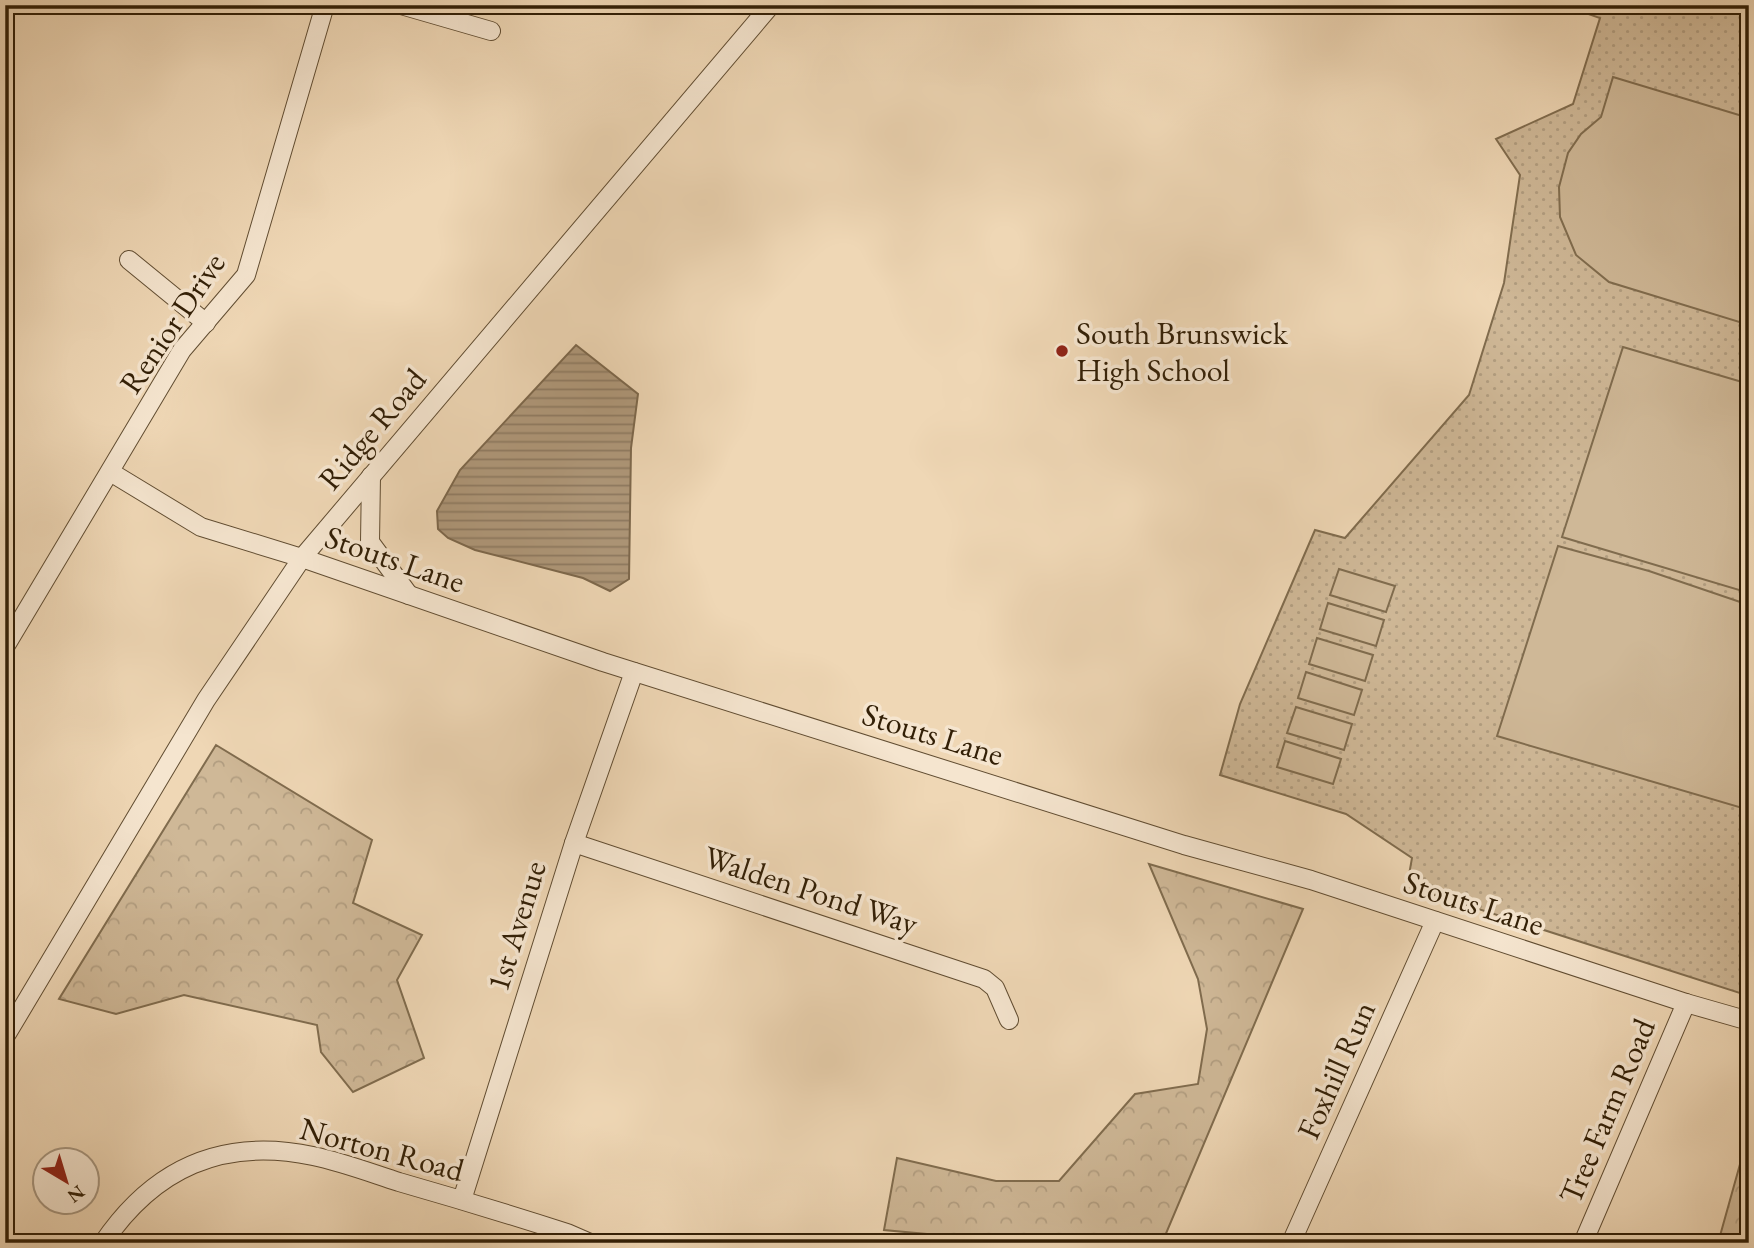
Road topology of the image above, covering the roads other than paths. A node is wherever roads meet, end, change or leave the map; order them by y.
1 (324, 5) edge
2 (401, 5) edge
3 (771, 5) edge
4 (491, 31) dead end
5 (129, 260) dead end
6 (206, 323) junction
7 (112, 472) junction
8 (371, 476) junction
9 (302, 558) junction
10 (409, 595) junction
11 (5, 647) edge
12 (634, 672) junction
13 (573, 843) junction
14 (1435, 921) junction
15 (1686, 1003) junction
16 (1009, 1020) dead end
17 (1749, 1021) edge
18 (5, 1037) edge
19 (462, 1200) junction
20 (103, 1243) edge
21 (590, 1243) edge
22 (1291, 1243) edge
23 (1583, 1243) edge

1 - 6 street, Renior Drive
2 - 4 street
3 - 8 street, Ridge Road
5 - 6 street
6 - 7 street, Renior Drive
7 - 9 street, Stouts Lane
7 - 11 street, Renior Drive
8 - 9 street, Ridge Road
8 - 10 street
9 - 10 street, Stouts Lane
9 - 18 street, Ridge Road
10 - 12 street, Stouts Lane
12 - 13 street, 1st Avenue
12 - 14 street, Stouts Lane
13 - 16 street, Walden Pond Way
13 - 19 street, 1st Avenue
14 - 15 street, Stouts Lane
14 - 22 street, Foxhill Run
15 - 17 street, Stouts Lane
15 - 23 street, Tree Farm Road
19 - 20 street, Norton Road
19 - 21 street, Norton Road

